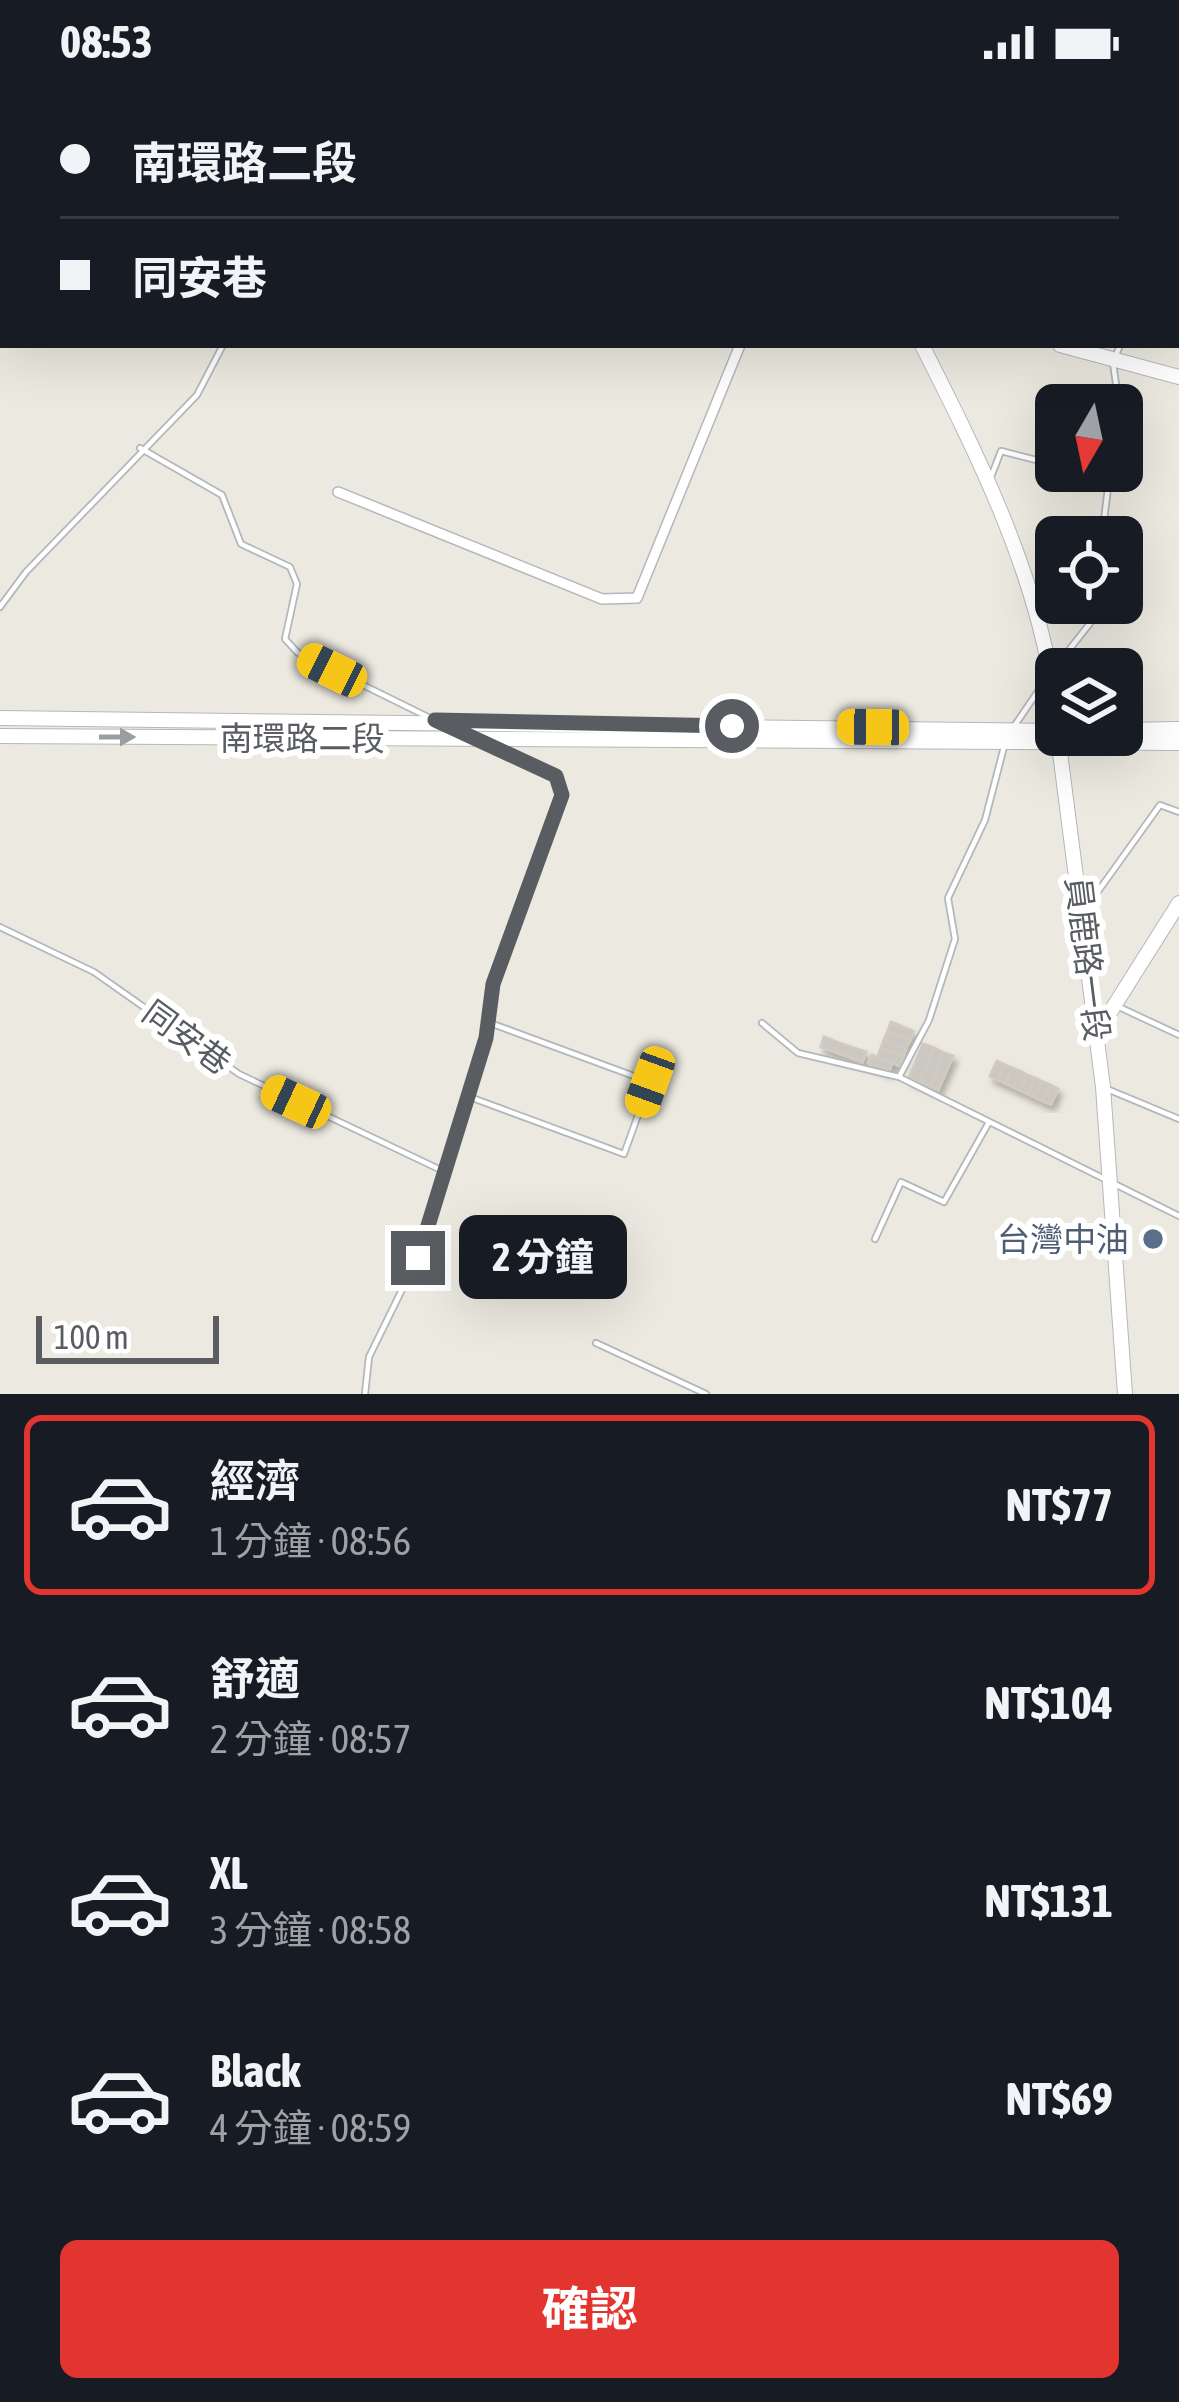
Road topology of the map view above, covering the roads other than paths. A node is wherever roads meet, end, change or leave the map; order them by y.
1 (222, 348) edge
2 (739, 348) edge
3 (923, 348) edge
4 (1069, 348) edge
5 (1119, 348) edge
6 (1113, 363) junction
7 (1179, 377) edge
8 (1116, 384) edge
9 (140, 448) junction
10 (1035, 460) edge
11 (987, 485) junction
12 (338, 492) dead end
13 (0, 607) edge
14 (1090, 624) edge
15 (1045, 648) edge
16 (1071, 648) edge
17 (1035, 696) edge
18 (0, 718) edge
19 (435, 720) junction
20 (1013, 728) junction
21 (1179, 729) edge
22 (1143, 730) edge
23 (1035, 732) edge
24 (0, 736) edge
25 (482, 739) junction
26 (1035, 739) edge
27 (1143, 741) edge
28 (1005, 743) junction
29 (1179, 743) edge
30 (1060, 756) edge
31 (1179, 812) edge
32 (1179, 903) edge
33 (1083, 913) junction
34 (0, 927) edge
35 (1117, 1006) junction
36 (488, 1023) junction
37 (762, 1023) dead end
38 (1097, 1033) junction
39 (1179, 1035) edge
40 (899, 1077) junction
41 (1103, 1087) junction
42 (467, 1096) junction
43 (1179, 1119) edge
44 (988, 1124) junction
45 (443, 1171) junction
46 (1109, 1183) junction
47 (1179, 1216) edge
48 (875, 1240) dead end
49 (596, 1343) dead end
50 (1127, 1390) edge
51 (365, 1394) edge
52 (706, 1394) edge

1 - 9 lane
2 - 12 street
3 - 11 street
4 - 6 street
5 - 6 lane
6 - 7 street
6 - 8 lane
9 - 13 lane
9 - 19 lane
10 - 11 lane
11 - 15 street
14 - 16 lane
17 - 20 lane
18 - 19 street, 南環路二段
19 - 20 street, 南環路二段
19 - 25 lane
20 - 23 street, 南環路二段
21 - 22 street
24 -> 25 street, 南環路二段
25 - 28 street, 南環路二段
25 - 36 lane
26 - 28 street, 南環路二段
27 - 29 street, 南環路二段
28 - 40 lane
30 - 33 street, 員鹿路一段
31 - 33 lane
32 - 35 street
33 - 38 street, 員鹿路一段
34 - 45 lane, 同安巷
35 - 38 street
35 - 39 lane
36 - 42 lane
36 - 42 lane
37 - 40 lane
38 - 41 street, 員鹿路一段
40 - 44 lane
41 - 43 lane
41 - 46 street, 員鹿路一段
42 - 45 lane
44 - 46 lane
44 - 48 lane
45 - 51 lane
46 - 47 lane
46 - 50 street, 員鹿路一段
49 - 52 lane

